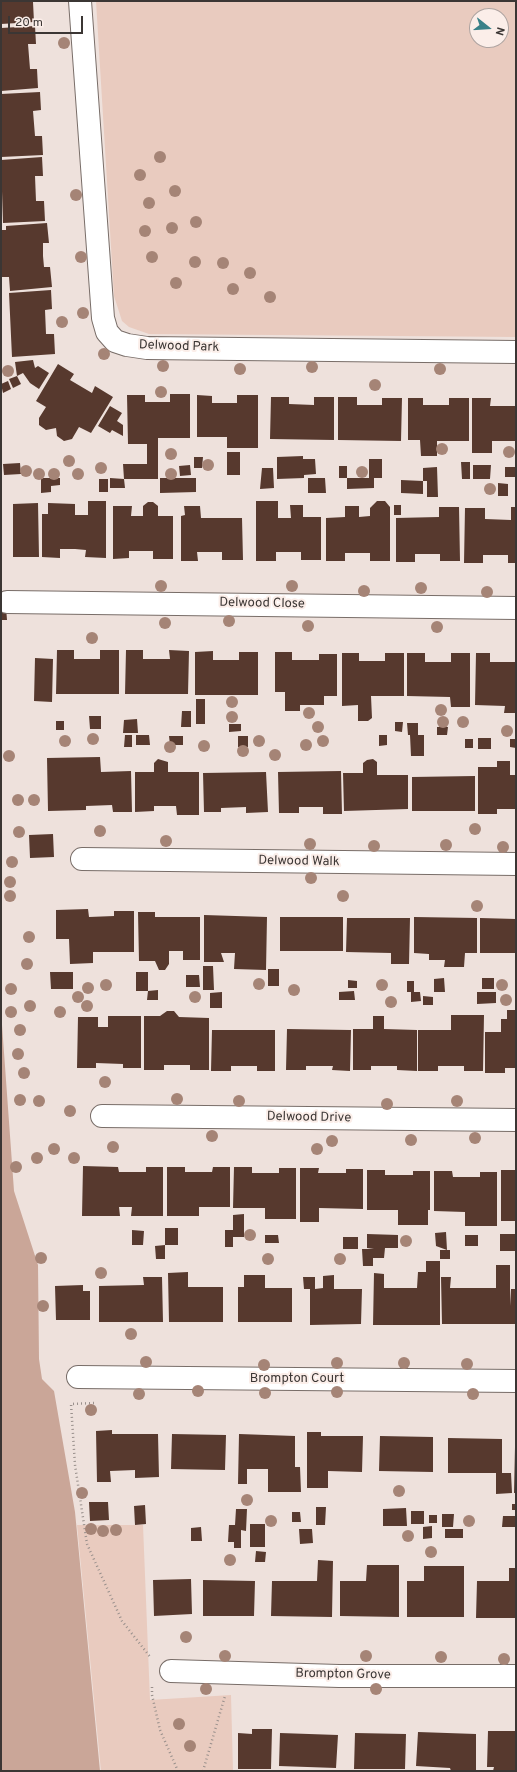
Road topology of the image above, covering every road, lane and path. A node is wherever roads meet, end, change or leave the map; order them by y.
1 (80, 1) edge
2 (516, 352) edge
3 (7, 602) dead end
4 (516, 608) edge
5 (82, 859) dead end
6 (516, 864) edge
7 (102, 1116) dead end
8 (516, 1120) edge
9 (78, 1377) dead end
10 (516, 1381) edge
11 (97, 1403) dead end
12 (152, 1660) dead end
13 (230, 1672) junction
14 (162, 1675) joint
15 (516, 1676) edge
16 (178, 1771) edge
17 (203, 1771) edge

1 - 2 street, Delwood Park
3 - 4 street, Delwood Close
5 - 6 street, Delwood Walk
7 - 8 street, Delwood Drive
9 - 10 street, Brompton Court
11 - 12 path
13 - 14 street, Brompton Grove
13 - 15 street, Brompton Grove
13 - 17 path
14 - 16 path

